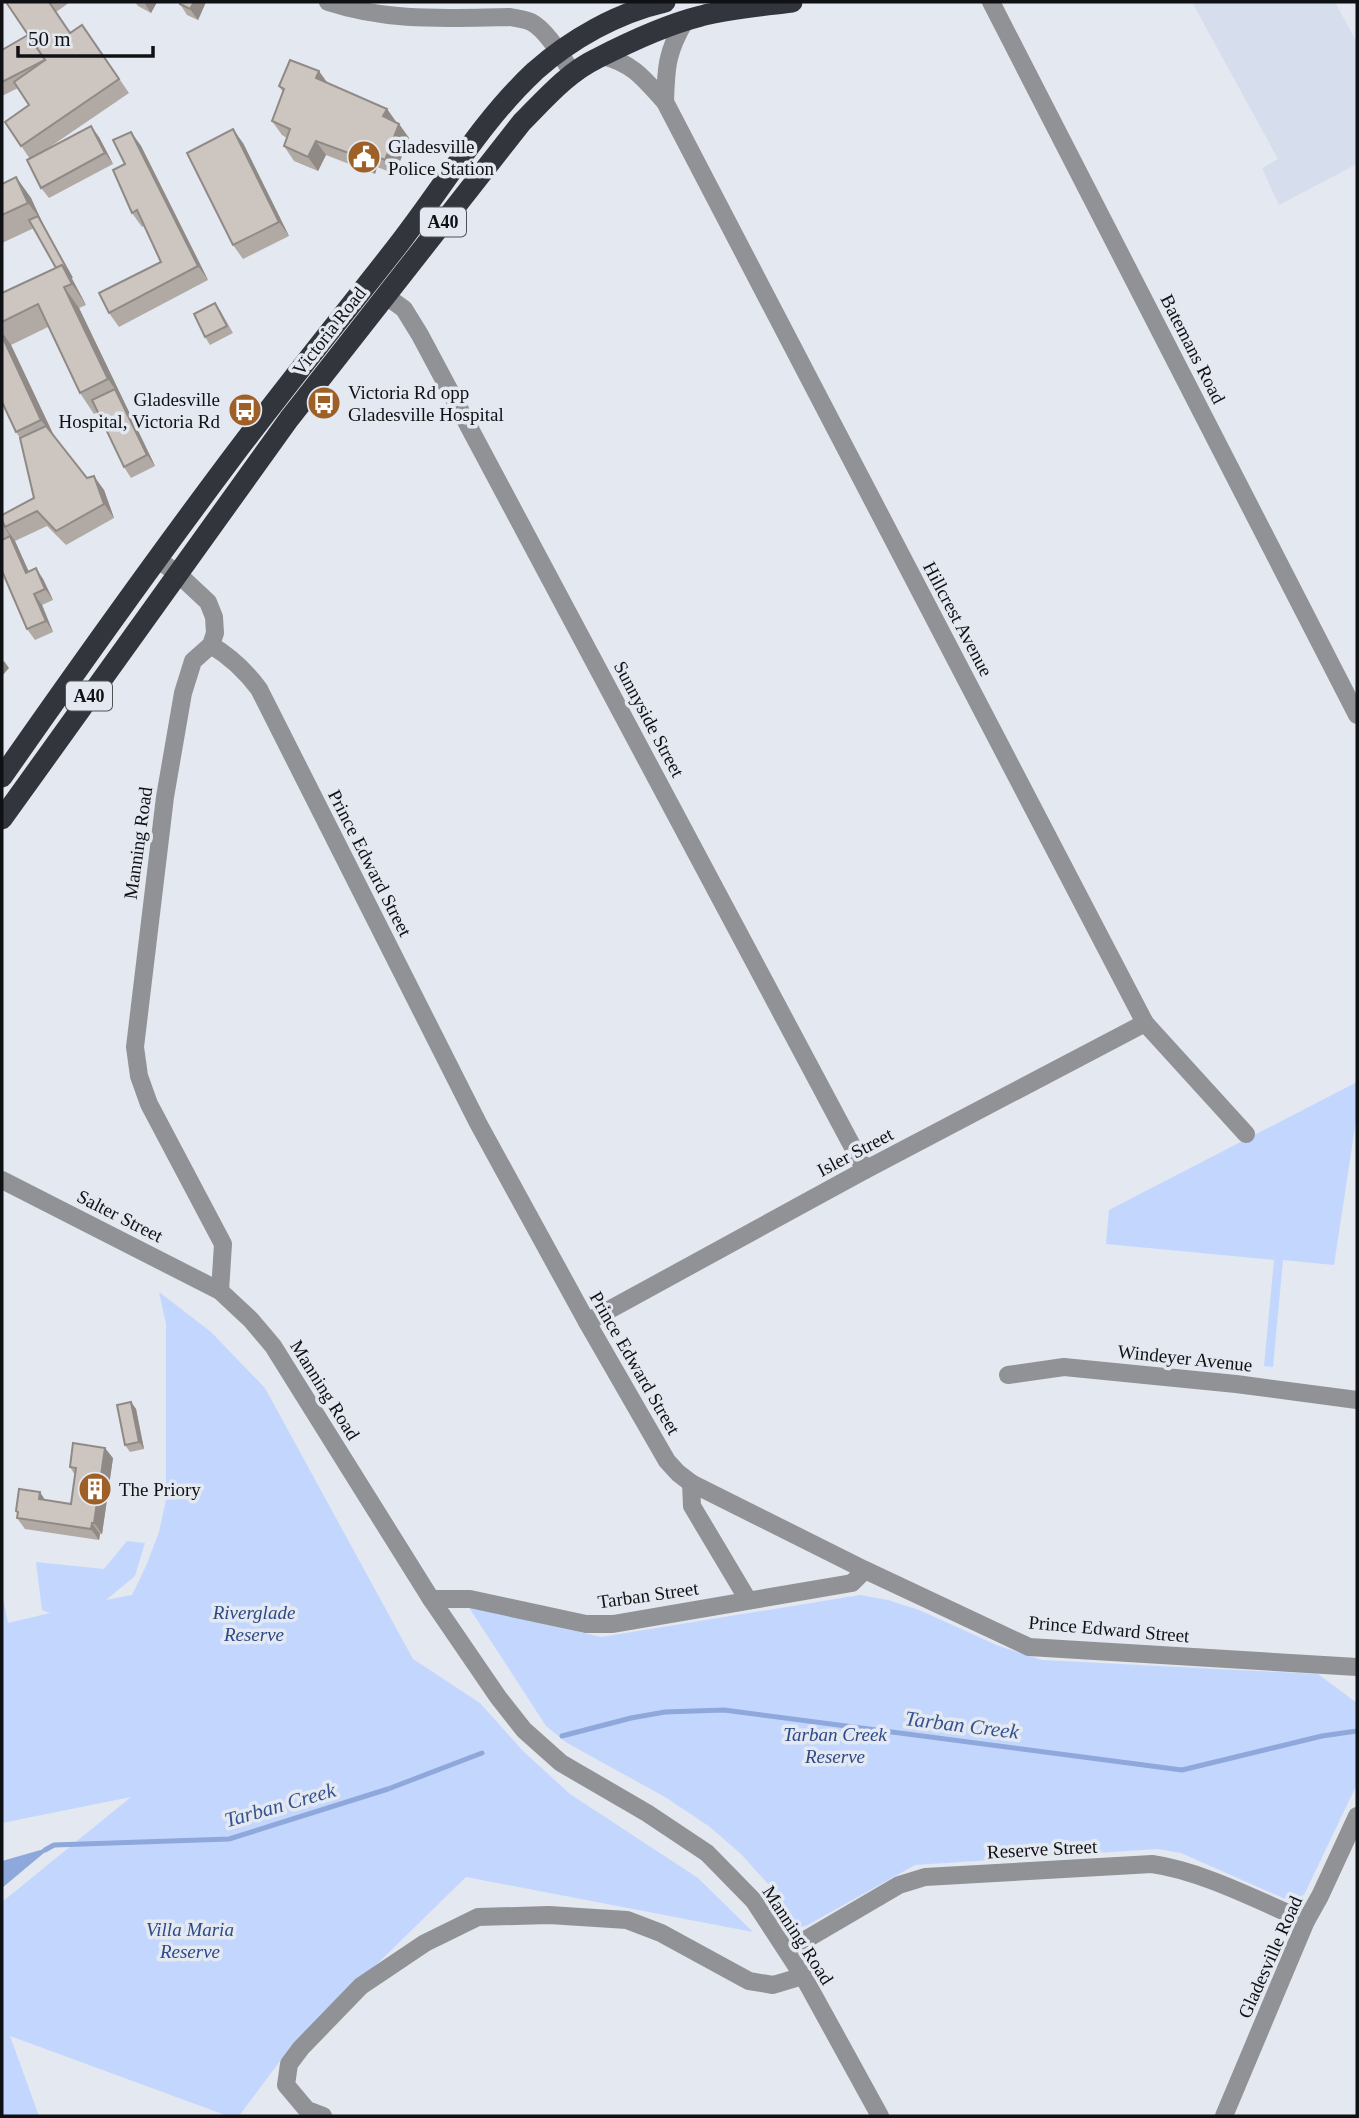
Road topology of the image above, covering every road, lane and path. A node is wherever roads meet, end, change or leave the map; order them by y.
1 (328, 2) edge
2 (665, 2) edge
3 (792, 2) edge
4 (990, 2) edge
5 (380, 8) edge
6 (685, 21) junction
7 (558, 53) junction
8 (603, 56) junction
9 (573, 74) junction
10 (665, 102) junction
11 (386, 296) junction
12 (158, 560) junction
13 (177, 573) junction
14 (211, 645) junction
15 (1357, 715) edge
16 (2, 777) edge
17 (2, 819) edge
18 (1145, 1023) junction
19 (1246, 1134) dead end
20 (865, 1170) junction
21 (2, 1180) edge
22 (220, 1291) junction
23 (587, 1322) junction
24 (1008, 1374) dead end
25 (1357, 1400) edge
26 (691, 1483) junction
27 (865, 1570) junction
28 (431, 1599) junction
29 (748, 1600) junction
30 (1357, 1667) edge
31 (1357, 1816) edge
32 (1307, 1921) junction
33 (788, 1950) junction
34 (803, 1976) junction
35 (315, 2113) edge
36 (880, 2116) edge
37 (1224, 2116) edge

1 - 5 street
2 - 7 highway, Victoria Road / A40
3 - 6 highway, Victoria Road / A40
4 - 15 street, Batemans Road
5 - 7 street
6 - 8 highway, Victoria Road / A40
6 - 10 street
7 - 9 street
7 - 12 highway, Victoria Road / A40
8 - 9 highway, Victoria Road / A40
8 - 10 street
9 - 11 highway, Victoria Road / A40
10 - 18 street, Hillcrest Avenue
11 - 13 highway, Victoria Road / A40
11 - 20 street, Sunnyside Street
12 - 13 street
12 - 16 highway, Victoria Road / A40
13 - 14 street
13 - 17 highway, Victoria Road / A40
14 - 22 street, Manning Road
14 - 23 street, Prince Edward Street
18 - 19 street, Hillcrest Avenue
18 - 20 street, Isler Street
20 - 23 street, Isler Street
21 - 22 street, Salter Street
22 - 28 street, Manning Road
23 - 26 street, Prince Edward Street
24 - 25 street, Windeyer Avenue
26 - 27 street, Prince Edward Street
26 - 29 street
27 - 29 street, Tarban Street
27 - 30 street, Prince Edward Street
28 - 29 street, Tarban Street
28 - 33 street, Manning Road
31 - 32 street, Gladesville Road
32 - 33 street, Reserve Street
32 - 37 street, Gladesville Road
33 - 34 street, Manning Road
34 - 35 street
34 - 36 street, Manning Road

